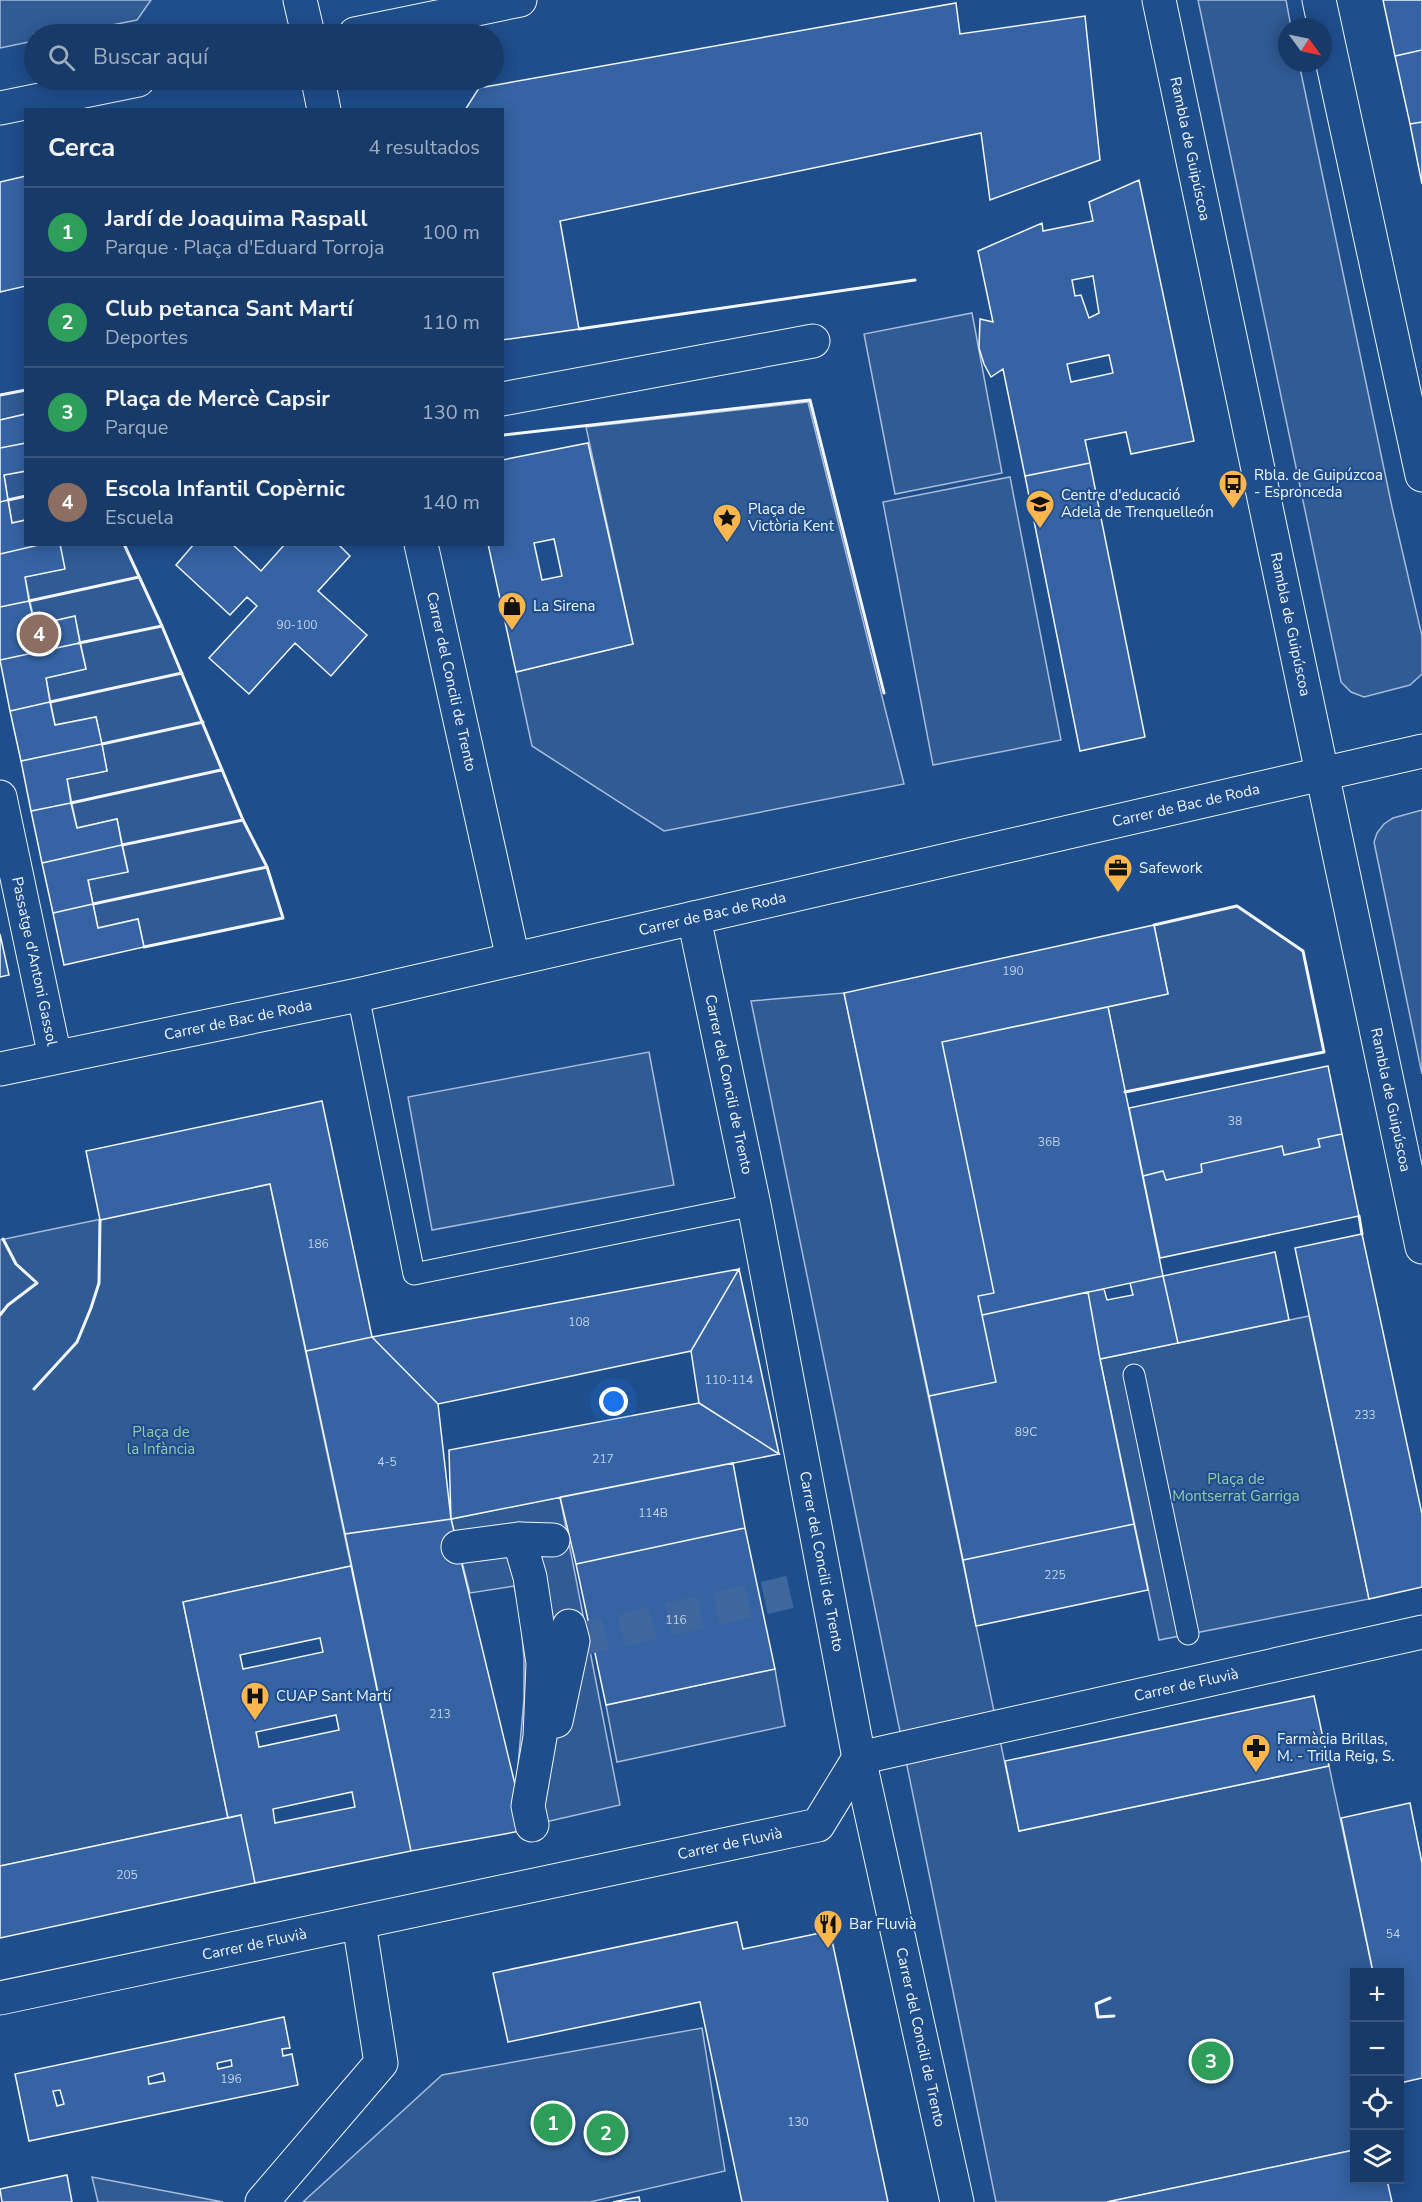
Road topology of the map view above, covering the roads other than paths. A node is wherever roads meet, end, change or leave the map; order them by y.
1 (300, 0) edge
2 (520, 0) edge
3 (1160, 0) edge
4 (1319, 0) edge
5 (306, 24) edge
6 (404, 24) edge
7 (89, 90) edge
8 (320, 90) edge
9 (0, 108) edge
10 (324, 108) edge
11 (813, 341) dead end
12 (504, 399) edge
13 (1422, 475) edge
14 (421, 546) edge
15 (1422, 751) edge
16 (1321, 773) junction
17 (0, 797) edge
18 (694, 918) junction
19 (513, 959) junction
20 (358, 995) junction
21 (55, 1057) junction
22 (0, 1069) edge
23 (754, 1205) junction
24 (1422, 1247) edge
25 (1134, 1376) dead end
26 (519, 1539) junction
27 (553, 1540) dead end
28 (458, 1546) dead end
29 (569, 1626) dead end
30 (1422, 1632) edge
31 (1188, 1634) dead end
32 (859, 1758) junction
33 (359, 1923) junction
34 (0, 1998) edge
35 (262, 2202) edge
36 (957, 2202) edge

1 - 5 street
2 - 6 street
3 - 16 street, Rambla de Guipúscoa
4 - 13 street
7 - 9 street
8 - 10 street
11 - 12 street
14 - 19 street, Carrer del Concili de Trento
15 - 16 street, Carrer de Bac de Roda
16 - 18 street, Carrer de Bac de Roda
16 - 24 street, Rambla de Guipúscoa
17 - 21 street, Passatge d'Antoni Gassol
18 - 19 street, Carrer de Bac de Roda
18 - 23 street, Carrer del Concili de Trento
19 - 20 street, Carrer de Bac de Roda
20 - 21 street, Carrer de Bac de Roda
20 - 23 lane
21 - 22 street, Carrer de Bac de Roda
23 - 32 street, Carrer del Concili de Trento
25 - 31 lane
26 - 27 street
26 - 28 street
26 - 29 street
30 - 32 street, Carrer de Fluvià
32 - 33 street, Carrer de Fluvià
32 - 36 street, Carrer del Concili de Trento
33 - 34 street, Carrer de Fluvià
33 - 35 street

